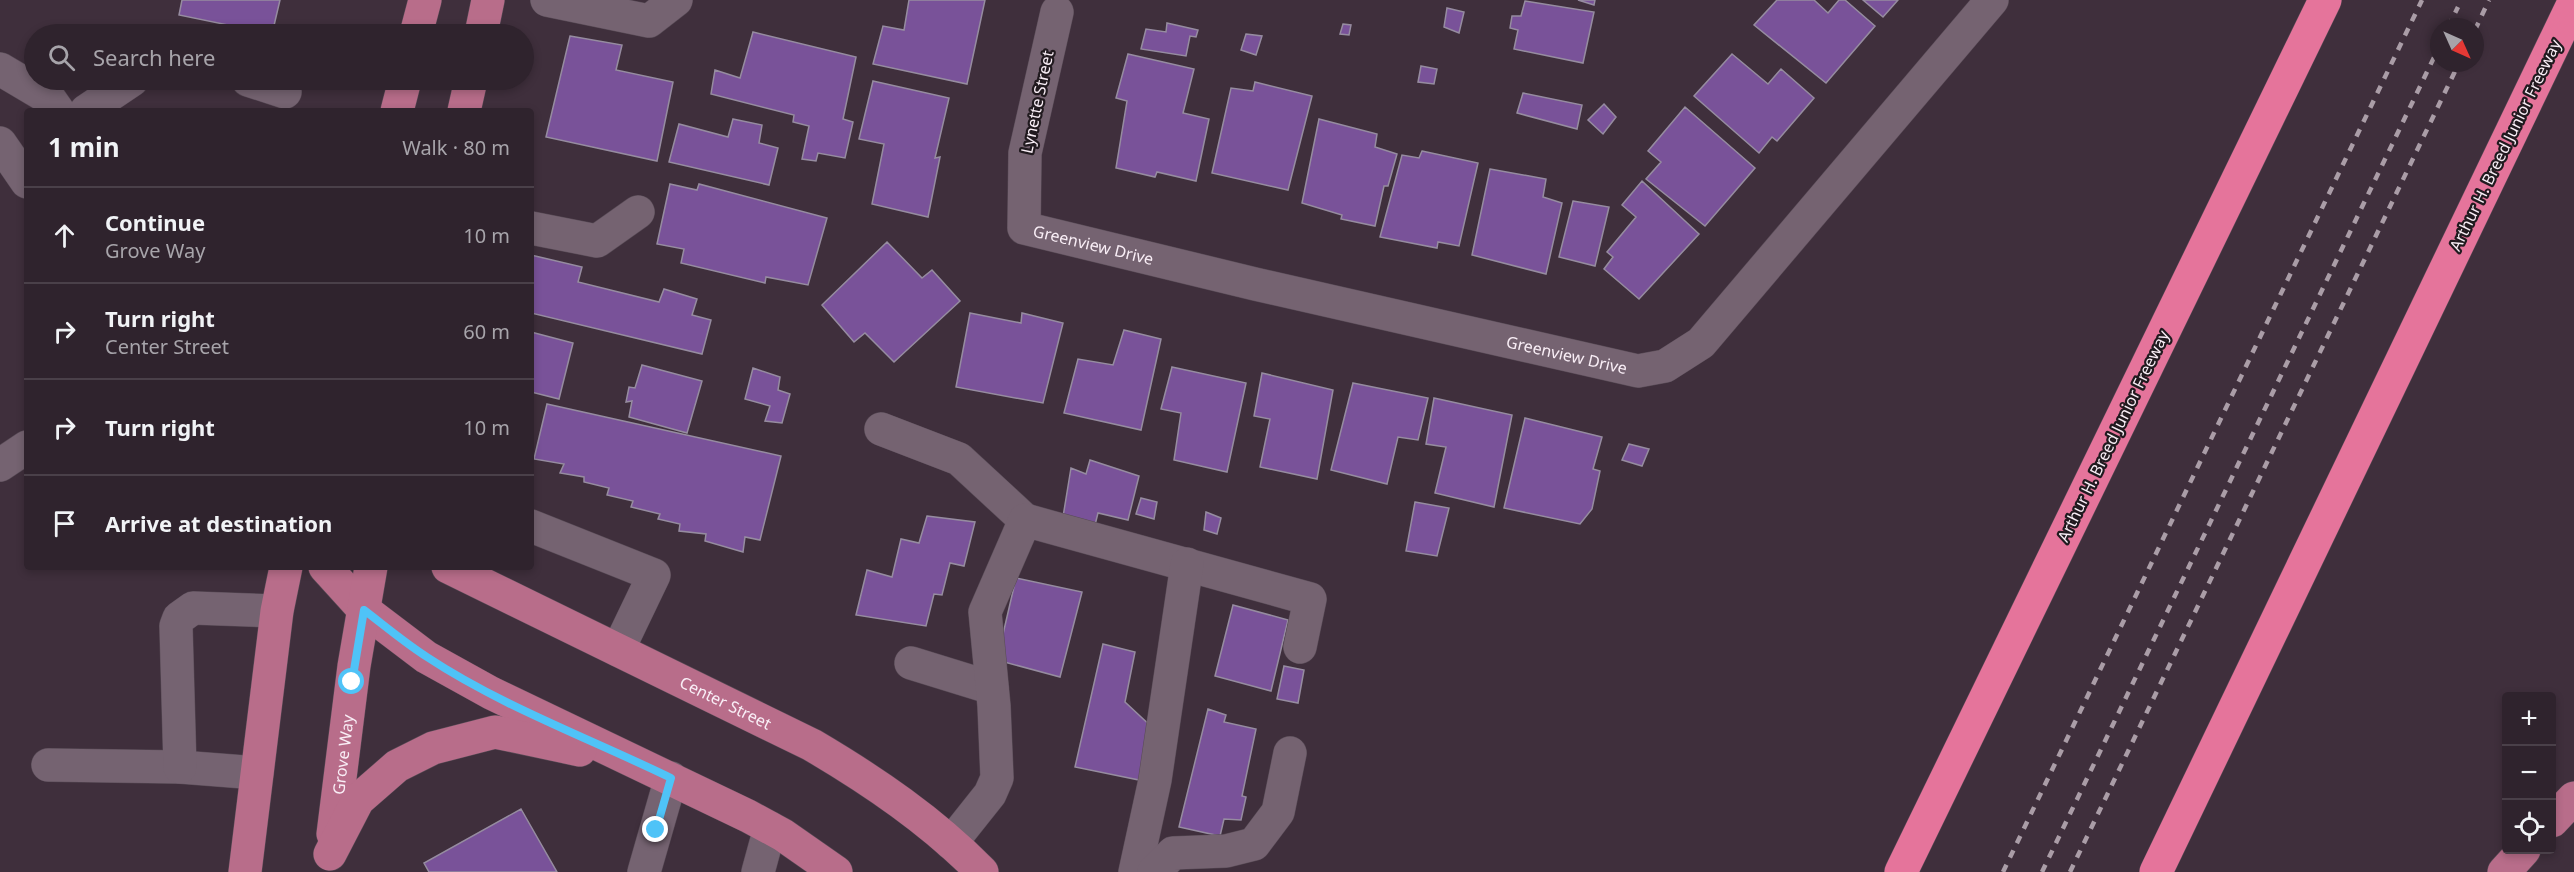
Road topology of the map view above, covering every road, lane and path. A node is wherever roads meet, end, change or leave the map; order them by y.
1 (425, 0) edge
2 (488, 0) edge
3 (547, 0) edge
4 (676, 0) edge
5 (1992, 0) edge
6 (2325, 0) edge
7 (2574, 2) edge
8 (1057, 12) dead end
9 (419, 24) edge
10 (483, 24) edge
11 (0, 69) edge
12 (24, 83) edge
13 (35, 90) edge
14 (117, 90) edge
15 (402, 90) edge
16 (469, 90) edge
17 (56, 108) edge
18 (90, 108) edge
19 (398, 108) edge
20 (465, 108) edge
21 (0, 143) edge
22 (24, 178) edge
23 (638, 212) dead end
24 (1024, 228) joint
25 (534, 229) edge
26 (881, 429) dead end
27 (24, 449) edge
28 (0, 465) edge
29 (1025, 520) junction
30 (534, 527) edge
31 (1187, 564) junction
32 (285, 570) edge
33 (328, 570) edge
34 (371, 570) edge
35 (454, 570) edge
36 (364, 610) junction
37 (277, 611) junction
38 (1300, 647) dead end
39 (618, 650) junction
40 (911, 663) dead end
41 (993, 688) junction
42 (1290, 753) dead end
43 (638, 762) junction
44 (48, 765) dead end
45 (180, 767) junction
46 (257, 773) junction
47 (671, 778) junction
48 (2574, 798) edge
49 (2556, 817) edge
50 (770, 828) junction
51 (951, 843) junction
52 (2520, 854) edge
53 (329, 863) edge
54 (245, 872) edge
55 (644, 872) edge
56 (758, 872) edge
57 (836, 872) edge
58 (982, 872) edge
59 (1135, 872) edge
60 (1154, 872) edge
61 (1901, 872) edge
62 (2156, 872) edge
63 (2504, 872) edge

1 - 9 main road
2 - 10 main road
3 - 4 street
5 - 24 street, Greenview Drive
6 - 61 highway, Arthur H. Breed Junior Freeway
7 - 62 highway, Arthur H. Breed Junior Freeway
8 - 24 street, Lynette Street
11 - 12 street
13 - 17 street
14 - 18 street
15 - 19 main road
16 - 20 main road
21 - 22 street
23 - 25 street
26 - 29 street
27 - 28 street
29 - 31 street
29 - 41 street
30 - 39 street
31 - 38 street
31 - 59 street
32 - 37 main road
33 - 36 main road
34 - 36 main road, Grove Way
35 - 39 main road, Center Street
36 - 43 main road
36 - 53 main road, Grove Way
37 - 45 street
37 - 46 main road
39 - 51 main road, Center Street
40 - 41 street
41 - 51 street
42 - 60 street
43 - 47 main road
43 - 53 main road
44 - 45 street
45 - 46 street
46 - 54 main road
47 - 50 main road
47 - 55 street
48 - 49 main road
50 - 56 street
50 - 57 main road
51 - 58 main road, Center Street
52 - 63 main road

